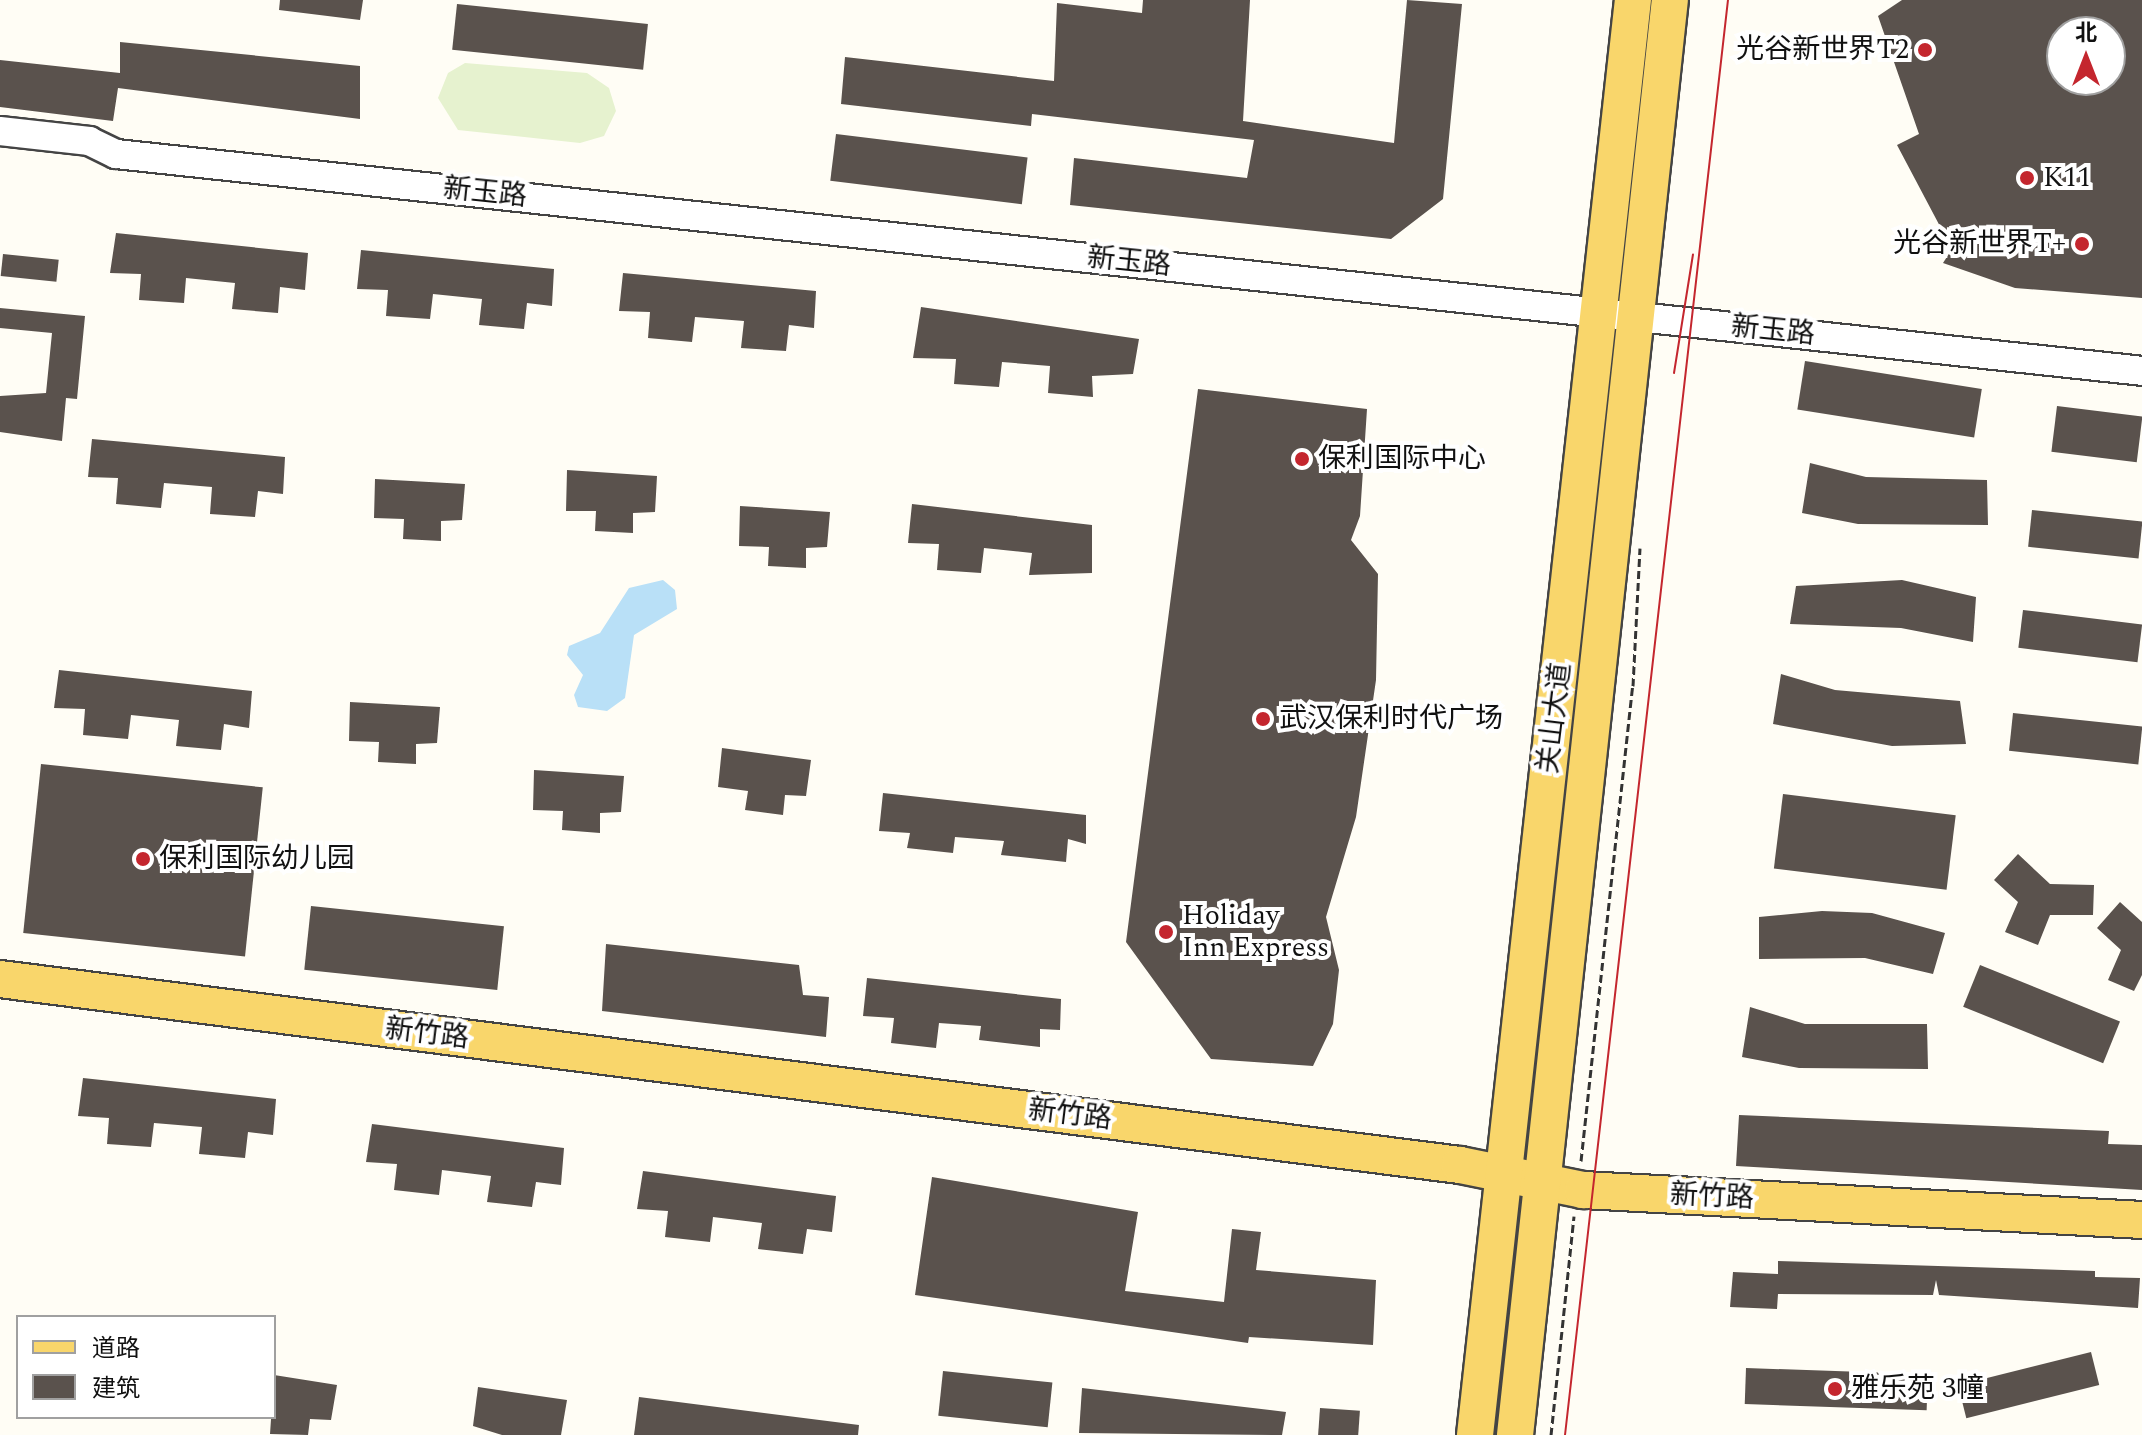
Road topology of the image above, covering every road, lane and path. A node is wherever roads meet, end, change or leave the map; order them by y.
1 (1633, 0) edge
2 (1670, 0) edge
3 (0, 131) edge
4 (1596, 311) junction
5 (1639, 316) junction
6 (2142, 371) edge
7 (1641, 532) dead end
8 (0, 979) edge
9 (1522, 1178) junction
10 (1577, 1189) junction
11 (2142, 1220) edge
12 (1475, 1435) edge
13 (1515, 1435) edge
14 (1551, 1435) edge

1 - 4 main road, 关山大道
2 - 5 main road, 关山大道
3 - 4 street, 新玉路
4 - 5 street, 新玉路
4 - 9 main road, 关山大道
5 - 6 street, 新玉路
5 - 9 main road, 关山大道
7 - 10 path
8 - 9 main road, 新竹路
9 - 10 main road, 新竹路
9 - 12 main road, 关山大道
9 - 13 main road, 关山大道
10 - 11 main road, 新竹路
10 - 14 path

